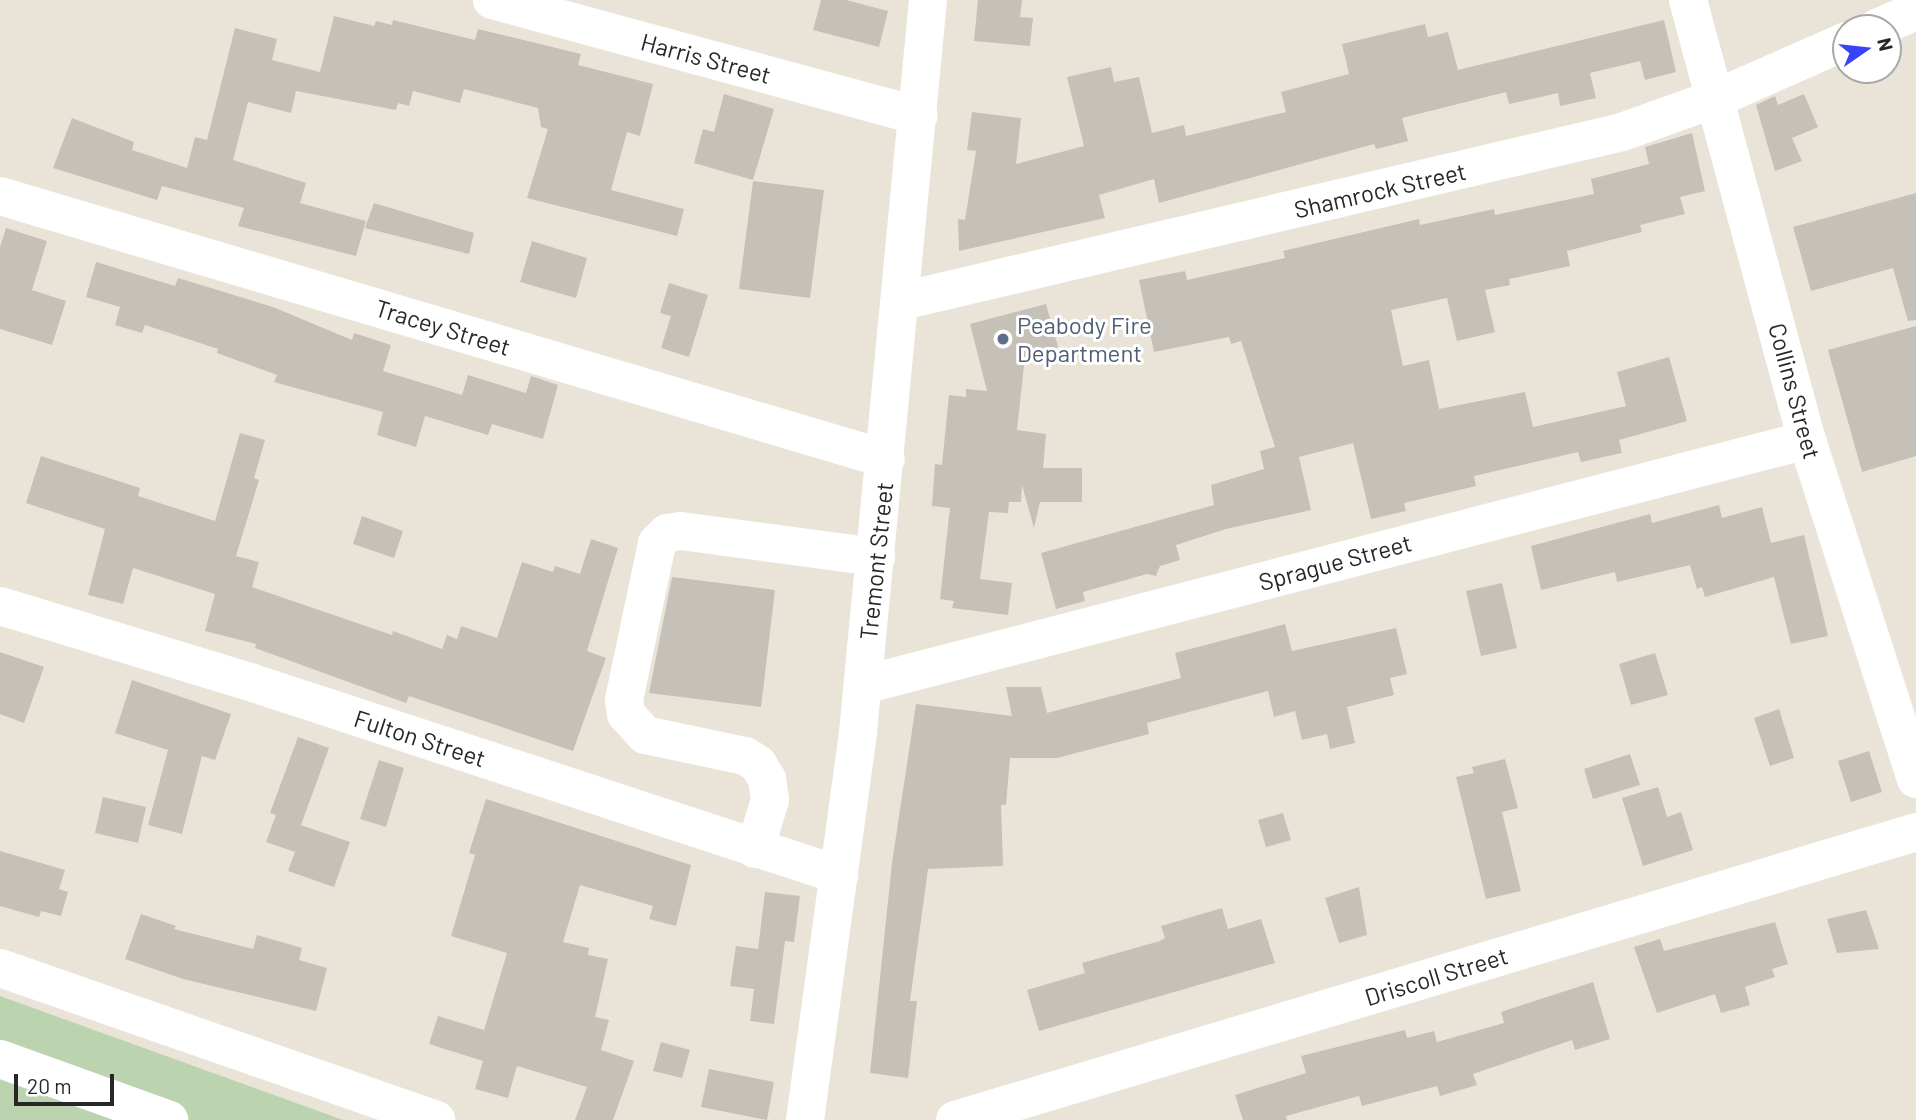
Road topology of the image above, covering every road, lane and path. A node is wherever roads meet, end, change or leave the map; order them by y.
1 (492, 0) edge
2 (928, 0) edge
3 (1688, 0) edge
4 (1832, 47) edge
5 (1717, 98) junction
6 (919, 116) junction
7 (0, 196) edge
8 (902, 301) junction
9 (1807, 440) junction
10 (886, 459) junction
11 (876, 557) junction
12 (0, 606) edge
13 (863, 685) junction
14 (1916, 779) edge
15 (1916, 832) edge
16 (755, 849) junction
17 (839, 875) junction
18 (0, 968) edge
19 (0, 1059) edge
20 (169, 1120) edge
21 (436, 1120) edge
22 (805, 1120) edge
23 (955, 1120) edge

1 - 6 street, Harris Street
2 - 6 street, Tremont Street
3 - 5 street, Collins Street
4 - 5 street, Shamrock Street
5 - 8 street, Shamrock Street
5 - 9 street, Collins Street
6 - 8 street, Tremont Street
7 - 10 street, Tracey Street
8 - 10 street, Tremont Street
9 - 13 street, Sprague Street
9 - 14 street, Collins Street
10 - 11 street, Tremont Street
11 - 13 street, Tremont Street
11 - 16 street
12 - 16 street, Fulton Street
13 - 17 street, Tremont Street
15 - 23 street, Driscoll Street
16 - 17 street, Fulton Street
17 - 22 street, Tremont Street
18 - 21 street
19 - 20 street

